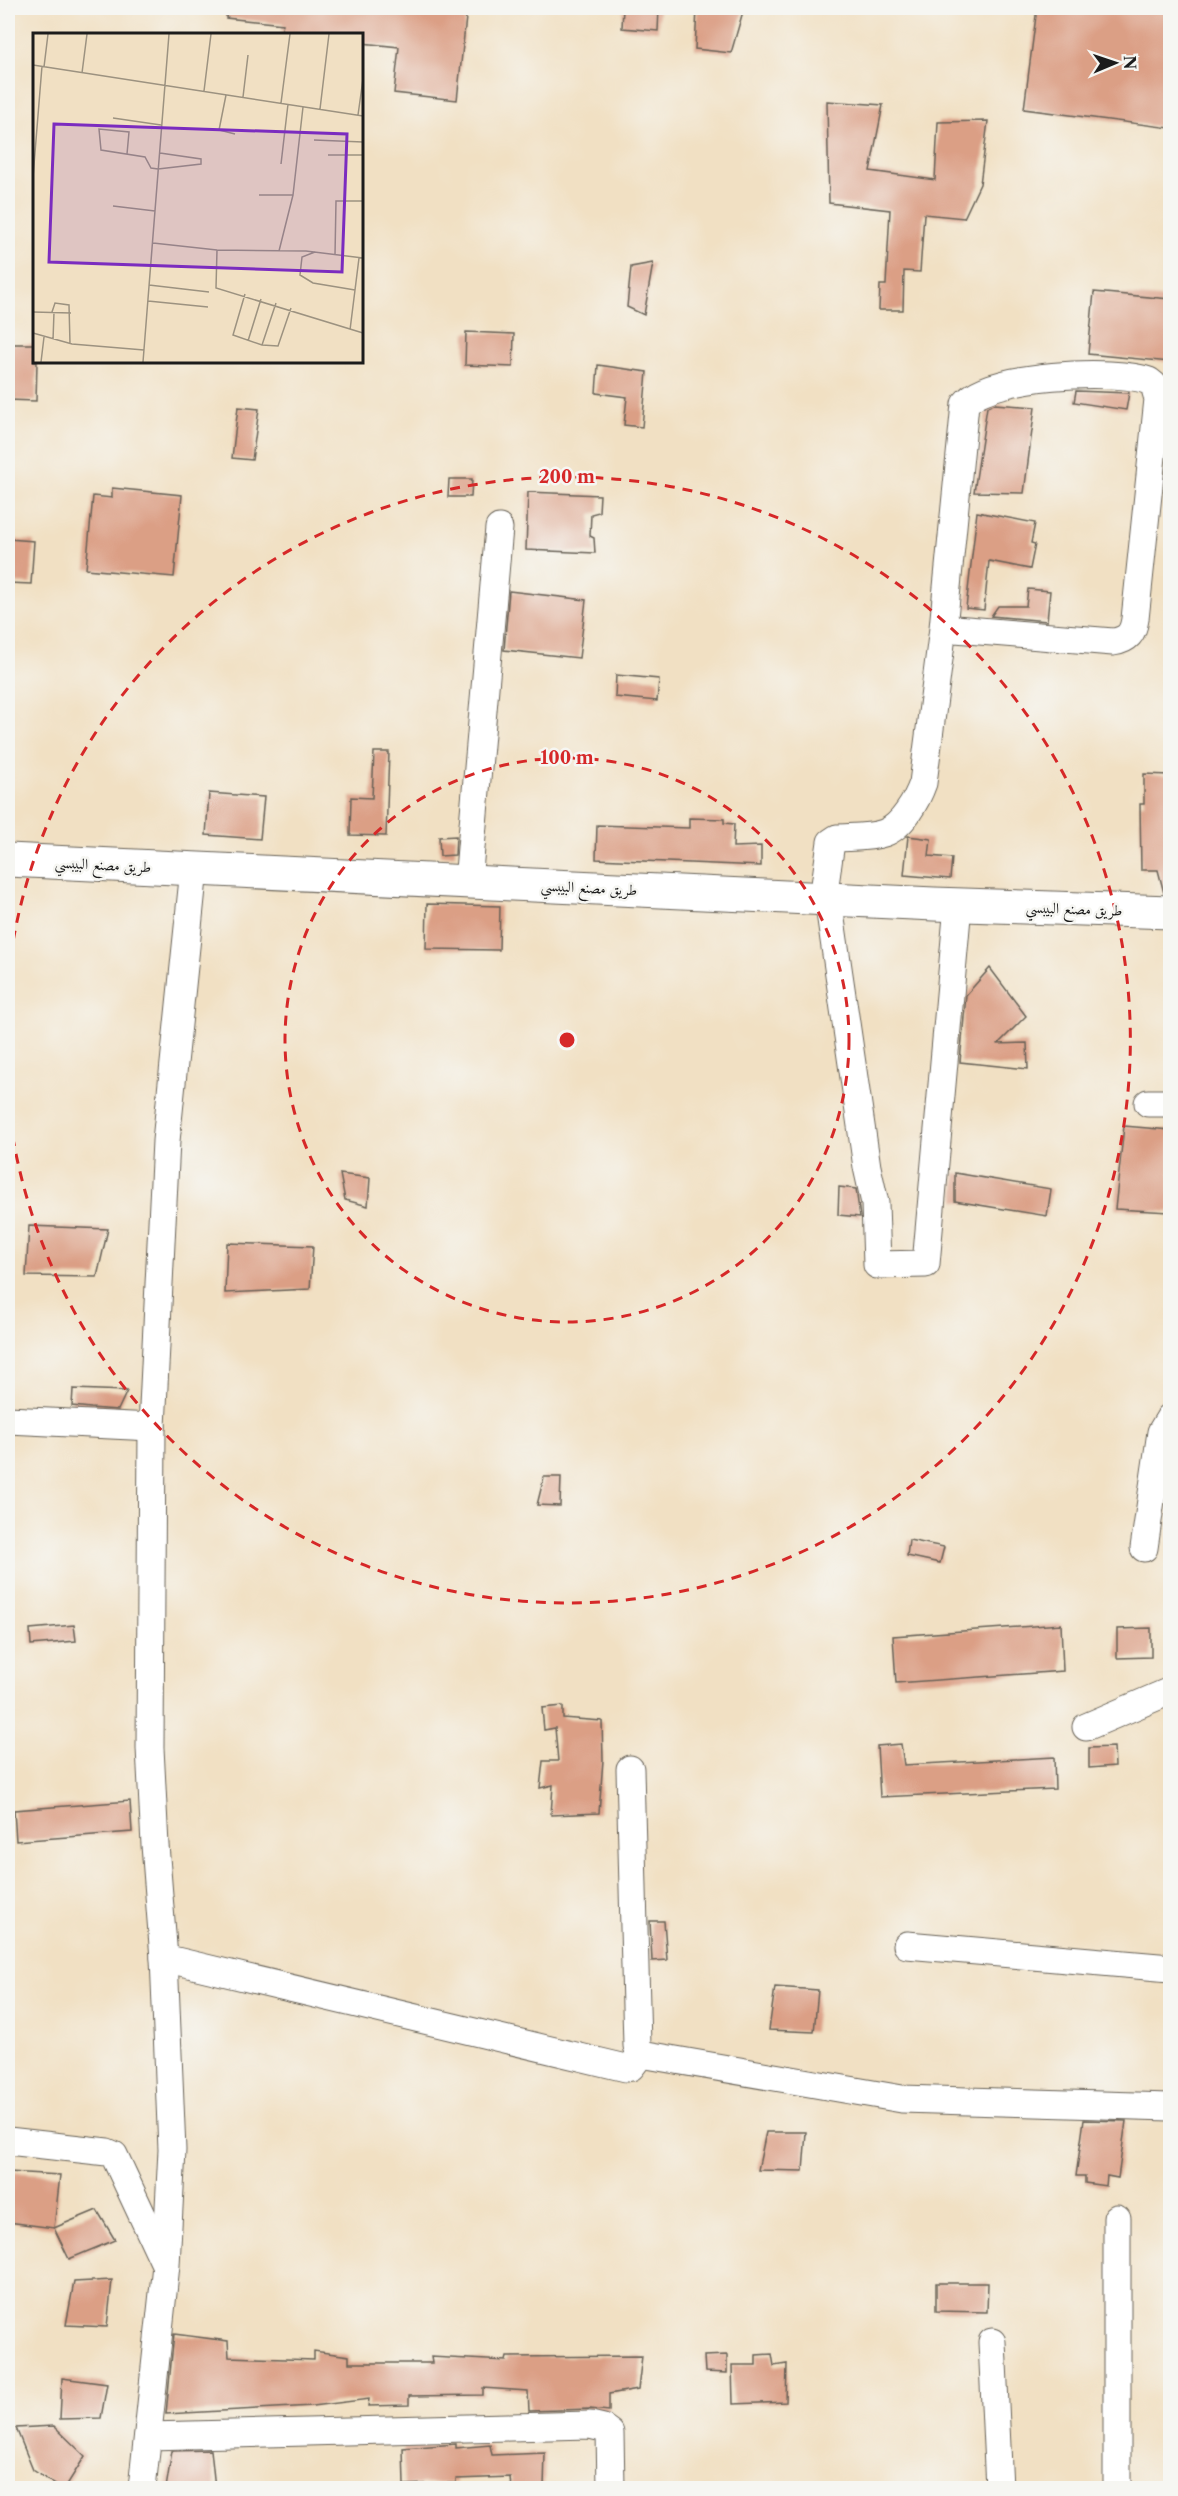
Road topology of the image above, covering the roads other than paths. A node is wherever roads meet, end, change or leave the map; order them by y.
1 (499, 528) dead end
2 (943, 628) junction
3 (8, 860) edge
4 (194, 869) junction
5 (468, 882) junction
6 (826, 899) junction
7 (958, 905) junction
8 (1170, 912) edge
9 (1170, 1417) edge
10 (8, 1420) edge
11 (152, 1427) junction
12 (1144, 1548) dead end
13 (1170, 1691) edge
14 (1086, 1727) dead end
15 (630, 1769) dead end
16 (907, 1945) dead end
17 (164, 1958) junction
18 (1170, 1968) edge
19 (641, 2054) junction
20 (1170, 2108) edge
21 (8, 2141) edge
22 (1117, 2218) dead end
23 (166, 2265) junction
24 (992, 2342) dead end
25 (148, 2436) junction
26 (142, 2488) edge
27 (611, 2488) edge
28 (999, 2488) edge
29 (1117, 2488) edge

1 - 5 street
2 - 2 street
2 - 6 street
3 - 4 main road, طريق مصنع البيبسي
4 - 5 main road, طريق مصنع البيبسي
4 - 11 street
5 - 6 main road, طريق مصنع البيبسي
6 - 7 main road, طريق مصنع البيبسي
6 - 7 street
7 - 8 main road, طريق مصنع البيبسي
9 - 12 street
10 - 11 street
11 - 17 street
13 - 14 street
15 - 19 street
16 - 18 street
17 - 19 street
17 - 23 street
19 - 20 street
21 - 23 street
22 - 29 street
23 - 25 street
24 - 28 street
25 - 26 street
25 - 27 street

